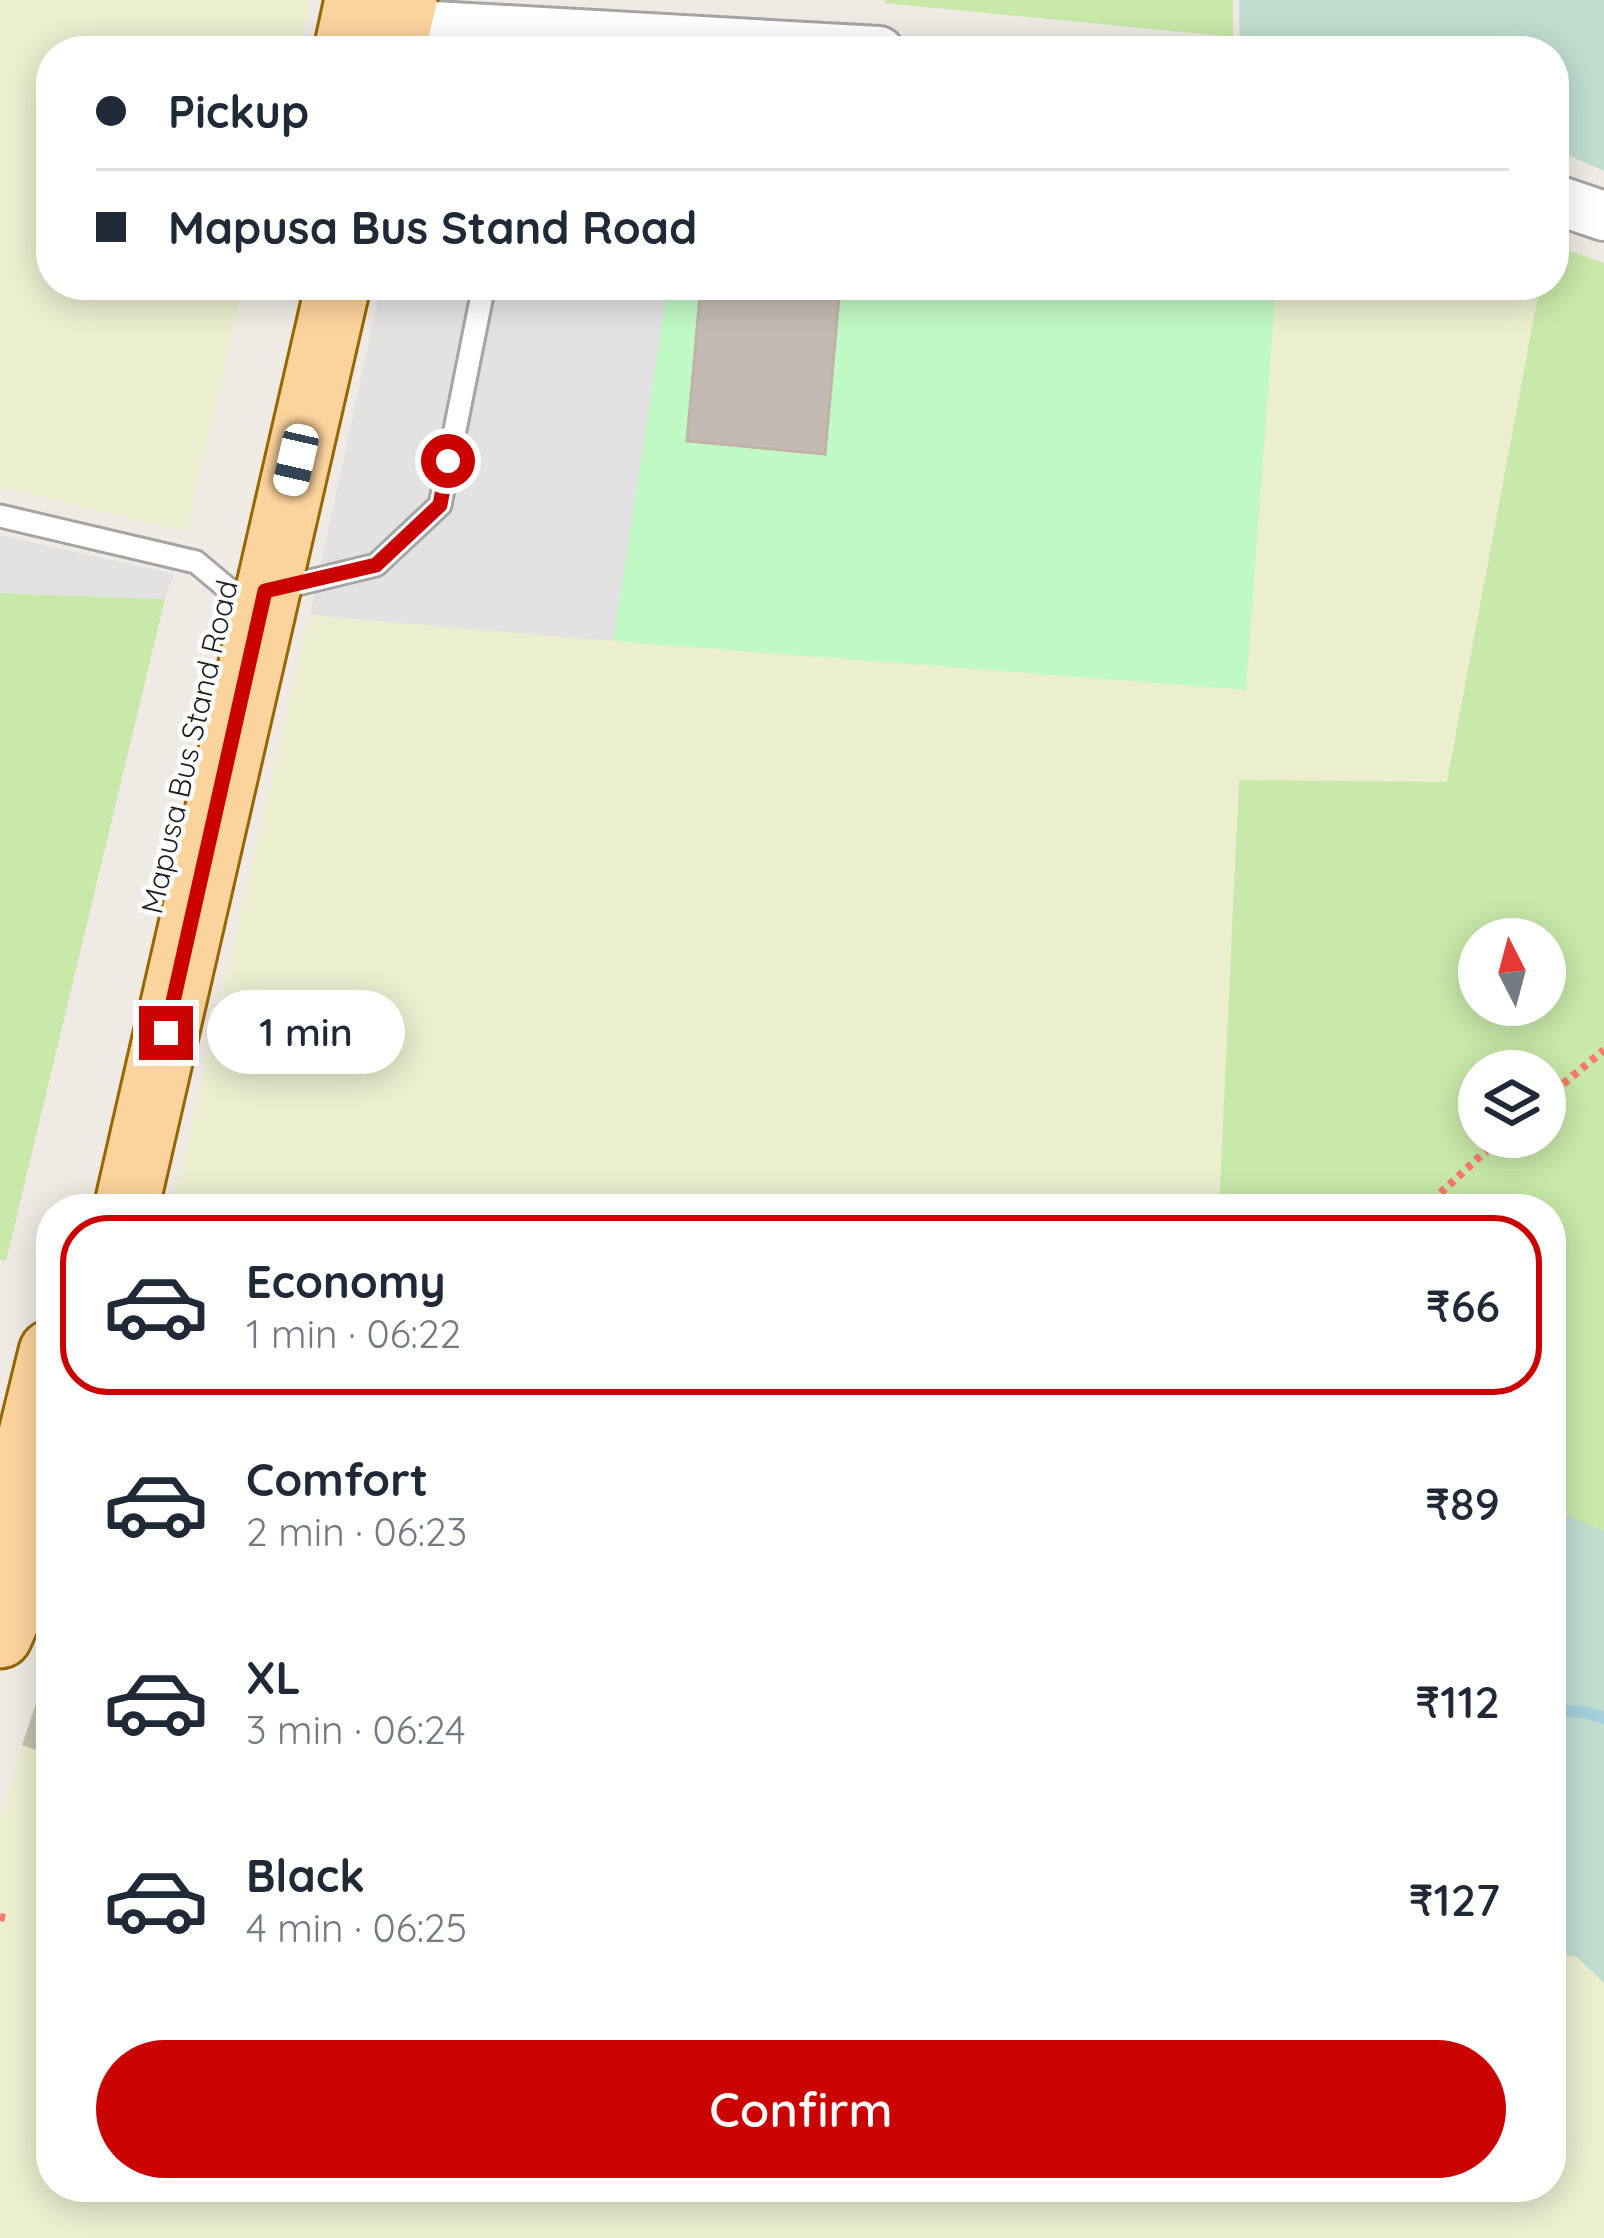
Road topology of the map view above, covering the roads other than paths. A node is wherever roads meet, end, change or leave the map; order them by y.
1 (376, 23) edge
2 (474, 36) edge
3 (1569, 204) edge
4 (1604, 216) edge
5 (292, 300) edge
6 (333, 300) edge
7 (481, 300) edge
8 (0, 516) edge
9 (246, 590) junction
10 (88, 1194) edge
11 (129, 1194) edge
12 (36, 1413) edge
13 (36, 1555) edge
14 (0, 1560) edge
15 (0, 1636) edge

1 - 2 street
3 - 4 street
5 - 9 main road, Mapusa Bus Stand Road
6 - 9 main road, Mapusa Bus Stand Road
7 - 9 lane
8 - 9 lane
9 - 10 main road, Mapusa Bus Stand Road
9 - 11 main road, Mapusa Bus Stand Road
12 - 14 main road
13 - 15 main road

